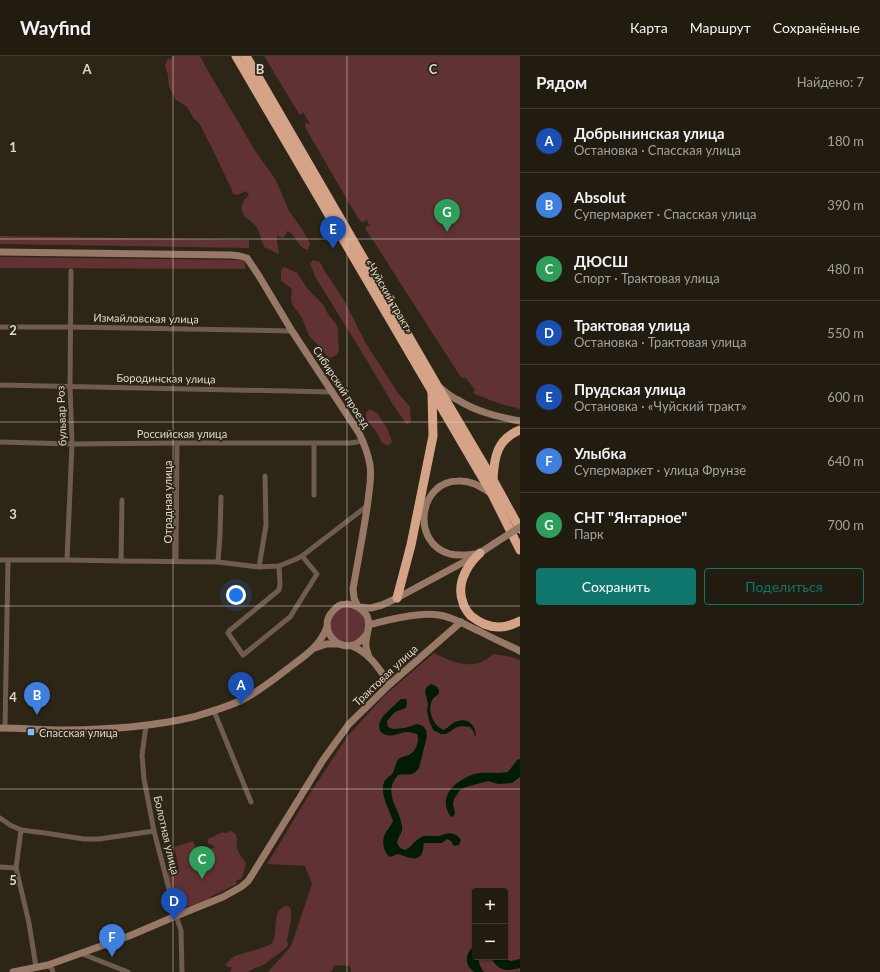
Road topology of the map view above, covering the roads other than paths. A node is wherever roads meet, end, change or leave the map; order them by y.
1 (236, 56) edge
2 (246, 56) edge
3 (0, 252) edge
4 (71, 271) dead end
5 (0, 327) edge
6 (71, 327) junction
7 (292, 331) junction
8 (0, 385) edge
9 (70, 386) junction
10 (435, 389) junction
11 (332, 392) junction
12 (520, 421) edge
13 (520, 430) edge
14 (363, 441) junction
15 (0, 442) edge
16 (177, 443) junction
17 (314, 443) junction
18 (72, 444) junction
19 (265, 476) dead end
20 (493, 480) junction
21 (492, 494) junction
22 (314, 495) dead end
23 (221, 497) dead end
24 (122, 500) dead end
25 (367, 506) junction
26 (520, 528) edge
27 (520, 550) edge
28 (479, 554) junction
29 (302, 556) junction
30 (0, 560) edge
31 (8, 560) junction
32 (67, 560) junction
33 (120, 561) junction
34 (176, 562) junction
35 (218, 562) junction
36 (279, 566) junction
37 (259, 567) junction
38 (353, 589) junction
39 (397, 598) junction
40 (342, 605) junction
41 (382, 605) junction
42 (358, 607) junction
43 (520, 621) edge
44 (461, 622) junction
45 (369, 624) junction
46 (327, 627) junction
47 (366, 635) junction
48 (339, 644) junction
49 (352, 646) junction
50 (314, 648) junction
51 (520, 651) edge
52 (370, 657) junction
53 (390, 684) junction
54 (214, 711) junction
55 (146, 726) junction
56 (2, 728) edge
57 (252, 802) dead end
58 (0, 818) edge
59 (21, 830) junction
60 (154, 831) junction
61 (0, 867) edge
62 (16, 868) junction
63 (176, 916) junction
64 (80, 953) junction
65 (48, 965) junction
66 (36, 967) junction
67 (13, 972) edge
68 (53, 972) edge
69 (128, 972) edge
70 (182, 972) edge

1 - 10 highway, «Чуйский тракт»
2 - 10 highway, «Чуйский тракт»
3 - 7 street, Сибирский проезд
4 - 6 street, бульвар Роз
5 - 6 street, Измайловская улица
6 - 7 street, Измайловская улица
6 - 9 street, бульвар Роз
7 - 11 street, Сибирский проезд
8 - 9 street, Бородинская улица
9 - 11 street, Бородинская улица
9 - 18 street, бульвар Роз
10 - 12 street
10 - 20 highway, «Чуйский тракт»
10 - 21 highway, «Чуйский тракт»
10 - 39 highway
11 - 14 street, Сибирский проезд
13 - 20 highway
14 - 17 street, Российская улица
14 - 25 street, Сибирский проезд
15 - 18 street, Российская улица
16 - 17 street, Российская улица
16 - 18 street, Российская улица
16 - 34 street, Отрадная улица
17 - 22 street
18 - 32 street, бульвар Роз
19 - 37 street
20 - 26 highway, «Чуйский тракт»
21 - 27 highway, «Чуйский тракт»
21 - 28 street
23 - 35 street
24 - 33 street
25 - 29 street
25 - 38 street, Сибирский проезд
26 - 28 street, bridge
28 - 39 street
28 - 43 highway
29 - 36 street
29 - 36 street
30 - 31 street
31 - 32 street
31 - 56 street
32 - 33 street
33 - 34 street
34 - 35 street
35 - 37 street
36 - 37 street
38 - 40 street, Сибирский проезд
38 - 42 street, Сибирский проезд
39 - 41 street
40 - 42 street
40 - 46 street
41 - 42 street
41 - 45 street
42 - 45 street
44 - 45 street
44 - 51 street
44 - 53 street, Трактовая улица
45 - 47 street
46 - 48 street
46 - 50 street
47 - 49 street
47 - 52 street
48 - 49 street
48 - 50 street
49 - 52 street
50 - 54 street
52 - 53 street
53 - 63 street, Трактовая улица
54 - 55 street
54 - 57 street
55 - 56 street
55 - 60 street, Болотная улица
58 - 59 street
59 - 60 street
59 - 62 street
60 - 63 street, Болотная улица
61 - 62 street
62 - 66 street
63 - 64 street, Трактовая улица
63 - 70 street, Болотная улица
64 - 65 street, Трактовая улица
64 - 69 street
65 - 66 street, Трактовая улица
65 - 68 street
66 - 67 street, Трактовая улица

